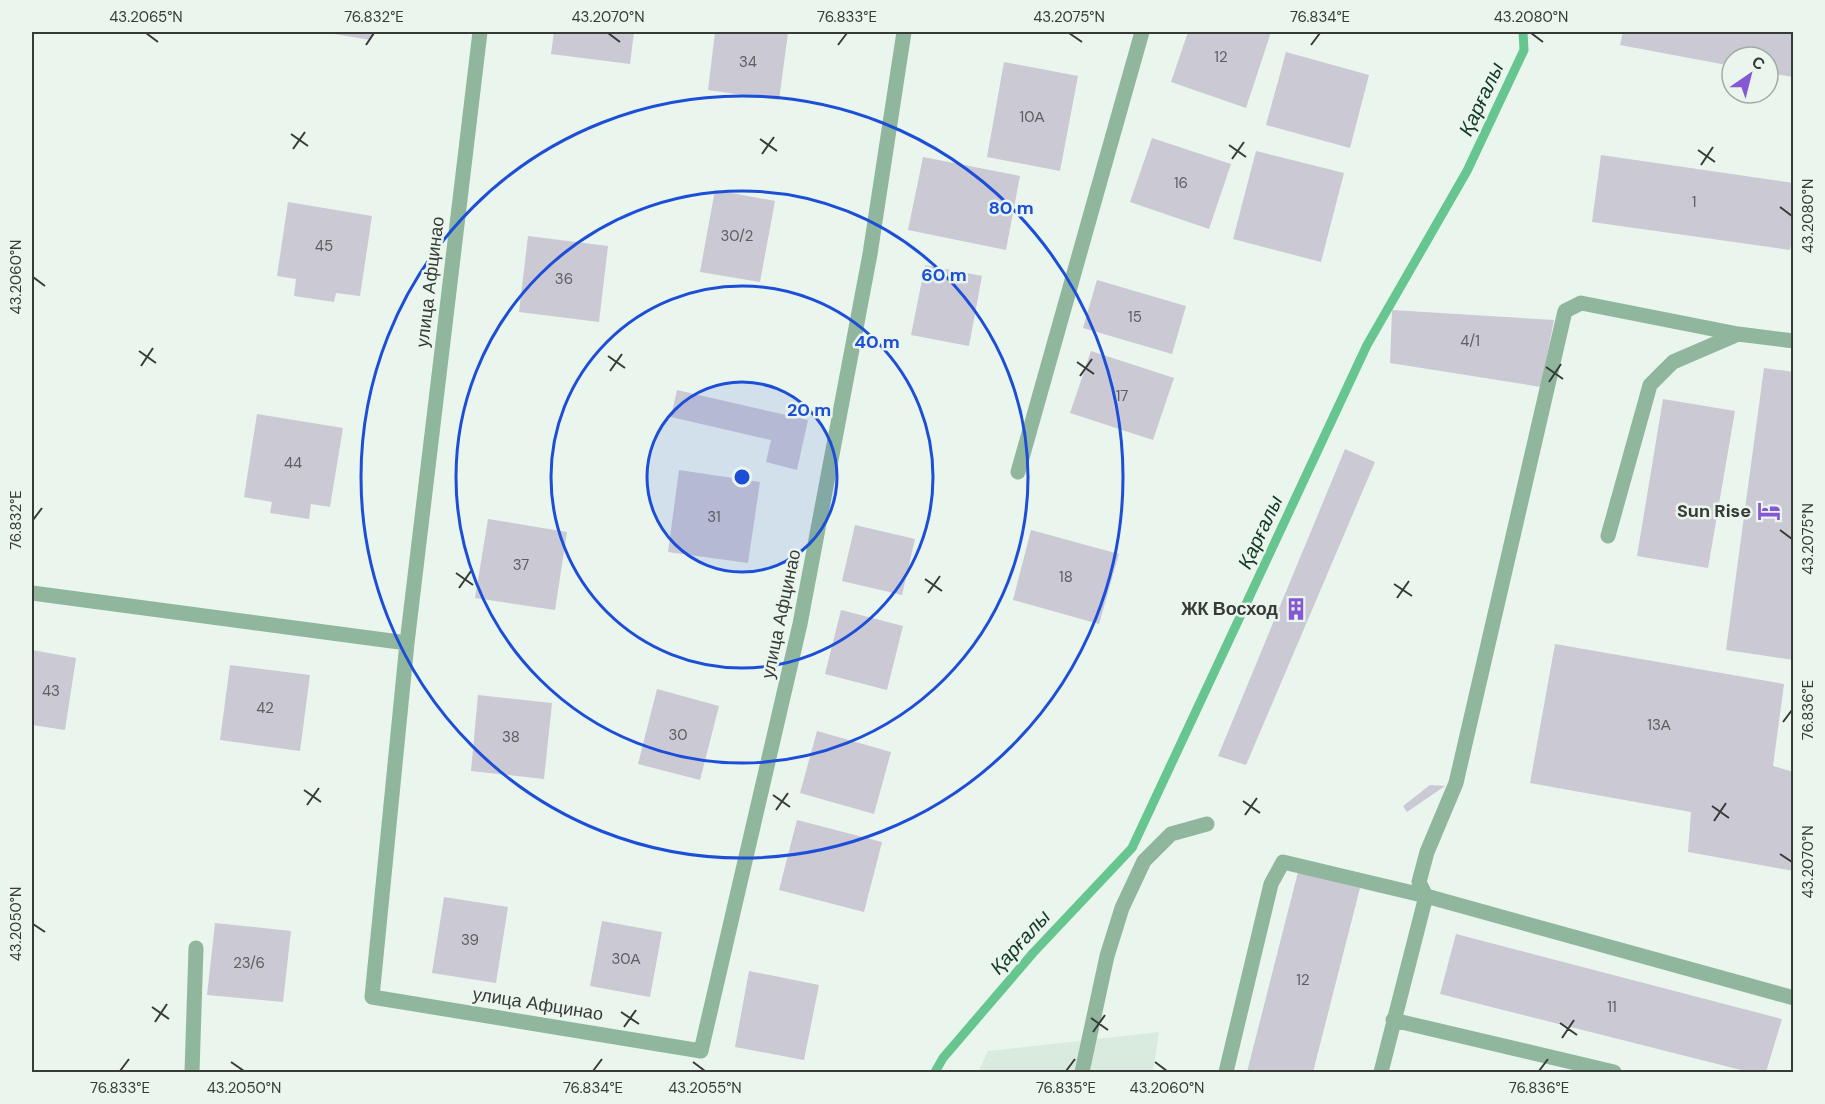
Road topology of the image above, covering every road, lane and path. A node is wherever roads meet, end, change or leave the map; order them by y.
1 (480, 32) edge
2 (904, 32) edge
3 (1142, 32) edge
4 (1738, 334) junction
5 (1794, 341) edge
6 (1018, 472) dead end
7 (1608, 536) dead end
8 (32, 593) edge
9 (407, 643) junction
10 (1207, 824) dead end
11 (1426, 896) junction
12 (196, 948) dead end
13 (1794, 998) edge
14 (1393, 1020) junction
15 (192, 1072) edge
16 (1082, 1072) edge
17 (1227, 1072) edge
18 (1381, 1072) edge
19 (1614, 1072) edge

1 - 9 street, улица Афцинао
2 - 9 street, улица Афцинао
3 - 6 street
4 - 5 street
4 - 7 street
4 - 11 street
8 - 9 street
10 - 16 street
11 - 13 street
11 - 14 street
11 - 17 street
12 - 15 street
14 - 18 street
14 - 19 street

